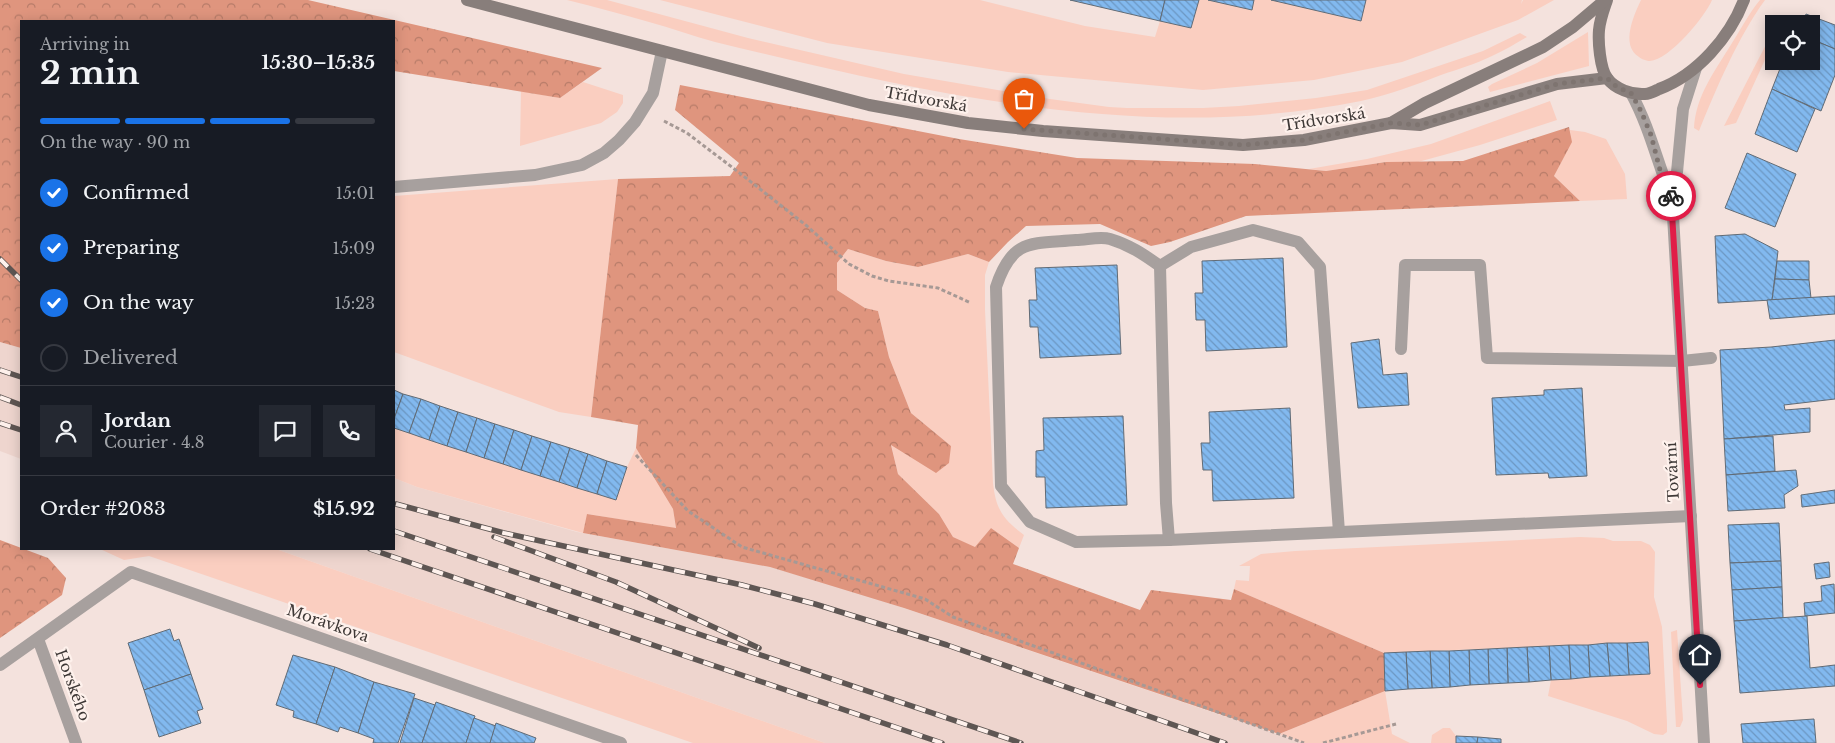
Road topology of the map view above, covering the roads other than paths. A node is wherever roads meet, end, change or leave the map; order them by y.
1 (467, 0) edge
2 (1606, 0) edge
3 (1744, 0) edge
4 (662, 51) junction
5 (1696, 68) junction
6 (1607, 78) junction
7 (1631, 93) junction
8 (1391, 123) junction
9 (395, 186) edge
10 (1672, 199) junction
11 (1160, 266) junction
12 (1401, 349) dead end
13 (1711, 358) dead end
14 (1682, 360) junction
15 (1691, 516) junction
16 (1339, 532) junction
17 (1169, 540) junction
18 (38, 639) junction
19 (0, 665) edge
20 (76, 743) edge
21 (621, 743) edge
22 (1704, 743) edge

1 - 4 main road, Třídvorská
2 - 6 main road
2 - 8 main road, Třídvorská
3 - 5 main road
4 - 8 main road, Třídvorská
4 - 9 street
5 - 7 main road
5 - 10 street, Tovární
6 - 7 main road
6 - 8 main road, Třídvorská
7 - 10 street, Tovární
10 - 14 street, Tovární
11 - 16 street
11 - 17 street
11 - 17 street
12 - 14 street
13 - 14 street
14 - 15 street, Tovární
15 - 16 street
15 - 22 street, Tovární
16 - 17 street
18 - 19 street
18 - 20 street, Horského
18 - 21 street, Morávkova

